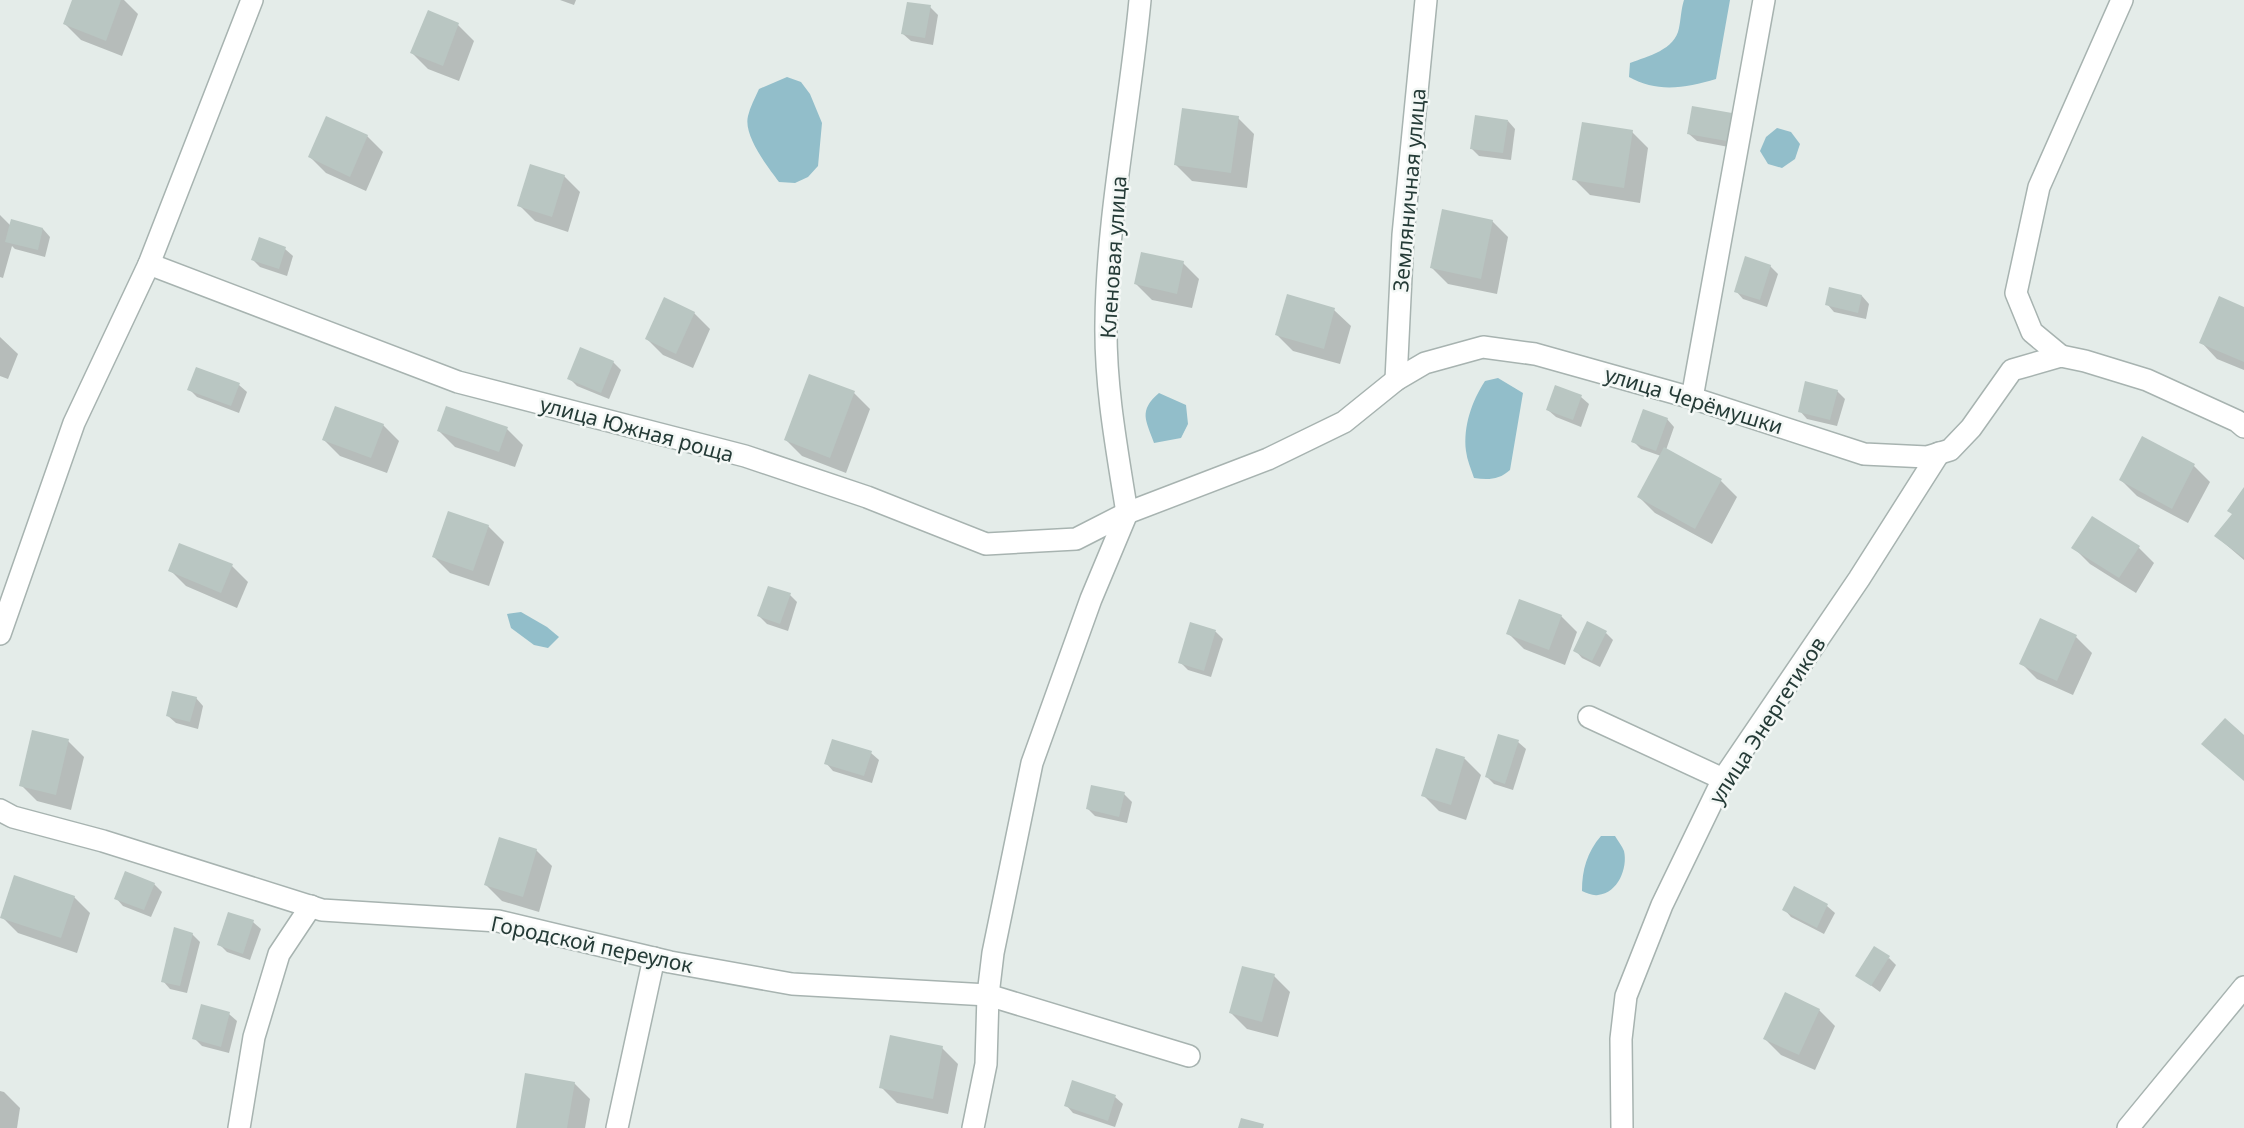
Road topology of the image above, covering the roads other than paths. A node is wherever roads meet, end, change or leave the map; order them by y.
1 (252, 0) edge
2 (1140, 0) edge
3 (1426, 0) edge
4 (1764, 0) edge
5 (2122, 0) edge
6 (149, 264) junction
7 (2061, 356) junction
8 (1396, 380) junction
9 (1692, 398) junction
10 (2244, 427) edge
11 (1939, 453) junction
12 (1127, 513) junction
13 (0, 634) edge
14 (1589, 718) dead end
15 (1723, 779) junction
16 (0, 810) edge
17 (311, 906) junction
18 (654, 958) junction
19 (2244, 987) edge
20 (988, 995) junction
21 (1189, 1056) dead end
22 (239, 1128) edge
23 (617, 1128) edge
24 (973, 1128) edge
25 (1622, 1128) edge
26 (2128, 1128) edge

1 - 6 street
2 - 12 street, Кленовая улица
3 - 8 street, Земляничная улица
4 - 9 street
5 - 7 street
6 - 12 street, улица Южная роща
6 - 13 street
7 - 10 street
7 - 11 street
8 - 9 street, улица Черёмушки
8 - 12 street, улица Черёмушки
9 - 11 street, улица Черёмушки
11 - 15 street, улица Энергетиков
12 - 20 street
14 - 15 street
15 - 25 street, улица Энергетиков
16 - 17 street, Городской переулок
17 - 18 street, Городской переулок
17 - 22 street
18 - 20 street, Городской переулок
18 - 23 street
19 - 26 street
20 - 21 street, Городской переулок
20 - 24 street

